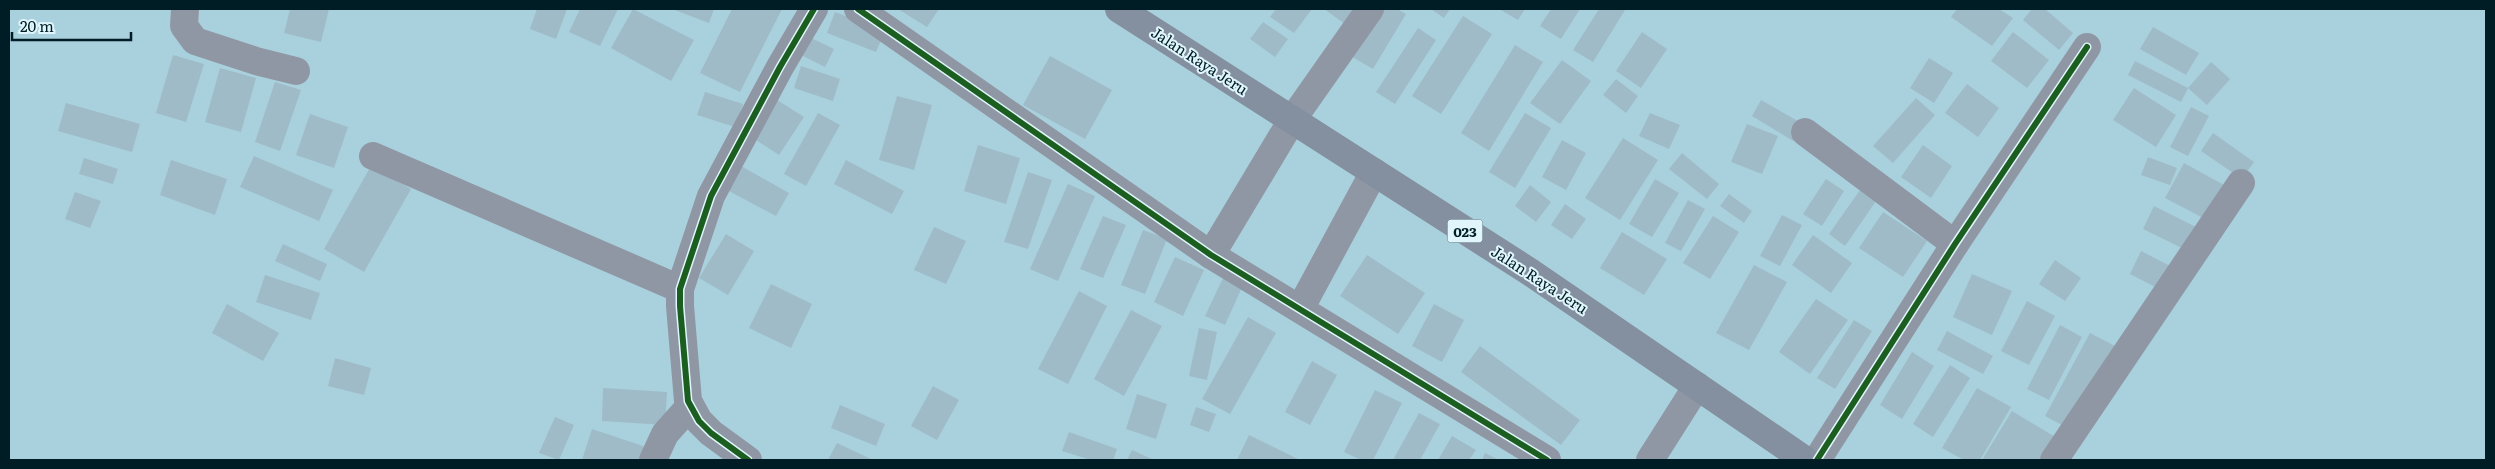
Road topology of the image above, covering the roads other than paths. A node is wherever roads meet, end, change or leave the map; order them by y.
1 (185, 9) edge
2 (814, 9) edge
3 (858, 9) edge
4 (1119, 9) edge
5 (1370, 9) edge
6 (2087, 47) dead end
7 (296, 71) dead end
8 (1292, 120) junction
9 (1805, 132) dead end
10 (373, 156) dead end
11 (1374, 172) junction
12 (2241, 183) dead end
13 (1955, 244) junction
14 (1211, 255) junction
15 (680, 289) junction
16 (1300, 309) junction
17 (1697, 386) junction
18 (690, 406) junction
19 (653, 460) edge
20 (748, 460) edge
21 (1546, 460) edge
22 (1650, 460) edge
23 (1805, 460) edge
24 (1816, 460) edge
25 (2054, 460) edge

1 - 7 street
2 - 15 street
3 - 14 street
4 - 8 main road, Jalan Raya Jeru / 023
5 - 8 street
6 - 13 street
8 - 11 main road, Jalan Raya Jeru / 023
8 - 14 street
9 - 13 street
10 - 15 street
11 - 16 street
11 - 17 main road, Jalan Raya Jeru / 023
12 - 25 street
13 - 24 street
14 - 16 street
15 - 18 street
16 - 21 street
17 - 22 street
17 - 23 main road, Jalan Raya Jeru / 023
18 - 19 street
18 - 20 street

